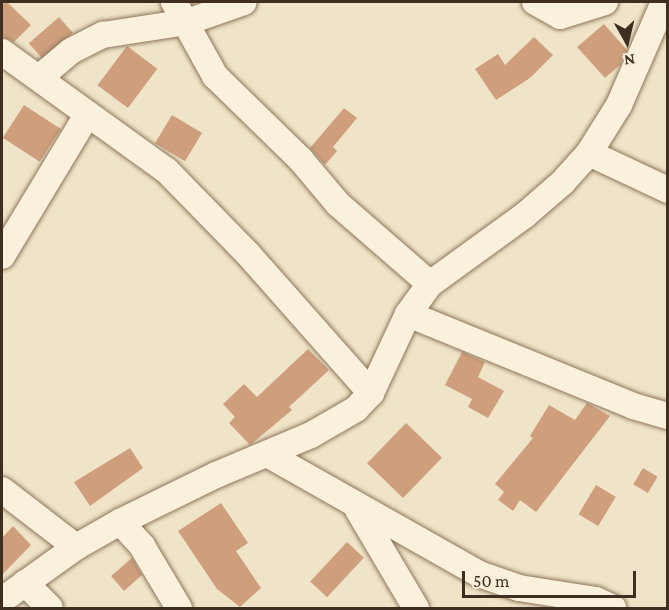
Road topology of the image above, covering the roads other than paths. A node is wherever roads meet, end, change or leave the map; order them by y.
1 (244, 2) edge
2 (535, 2) edge
3 (605, 2) edge
4 (664, 2) edge
5 (181, 12) edge
6 (2, 52) edge
7 (39, 78) junction
8 (87, 115) junction
9 (589, 153) junction
10 (668, 190) edge
11 (2, 256) edge
12 (430, 284) junction
13 (408, 314) junction
14 (371, 393) junction
15 (668, 416) edge
16 (267, 454) junction
17 (2, 490) edge
18 (355, 505) junction
19 (120, 522) junction
20 (76, 547) junction
21 (25, 584) junction
22 (2, 600) edge
23 (50, 609) edge
24 (179, 609) edge
25 (416, 609) edge
26 (612, 609) edge

1 - 5 street
2 - 3 street
4 - 9 street
5 - 7 street
5 - 12 street
6 - 7 street
7 - 8 street
8 - 11 street
8 - 14 street
9 - 10 street
9 - 12 street
12 - 13 street
13 - 14 street
13 - 15 street
14 - 16 street
16 - 18 street
16 - 19 street
17 - 20 street
18 - 25 street
18 - 26 street
19 - 20 street
19 - 24 street
20 - 21 street
21 - 22 street
21 - 23 street

